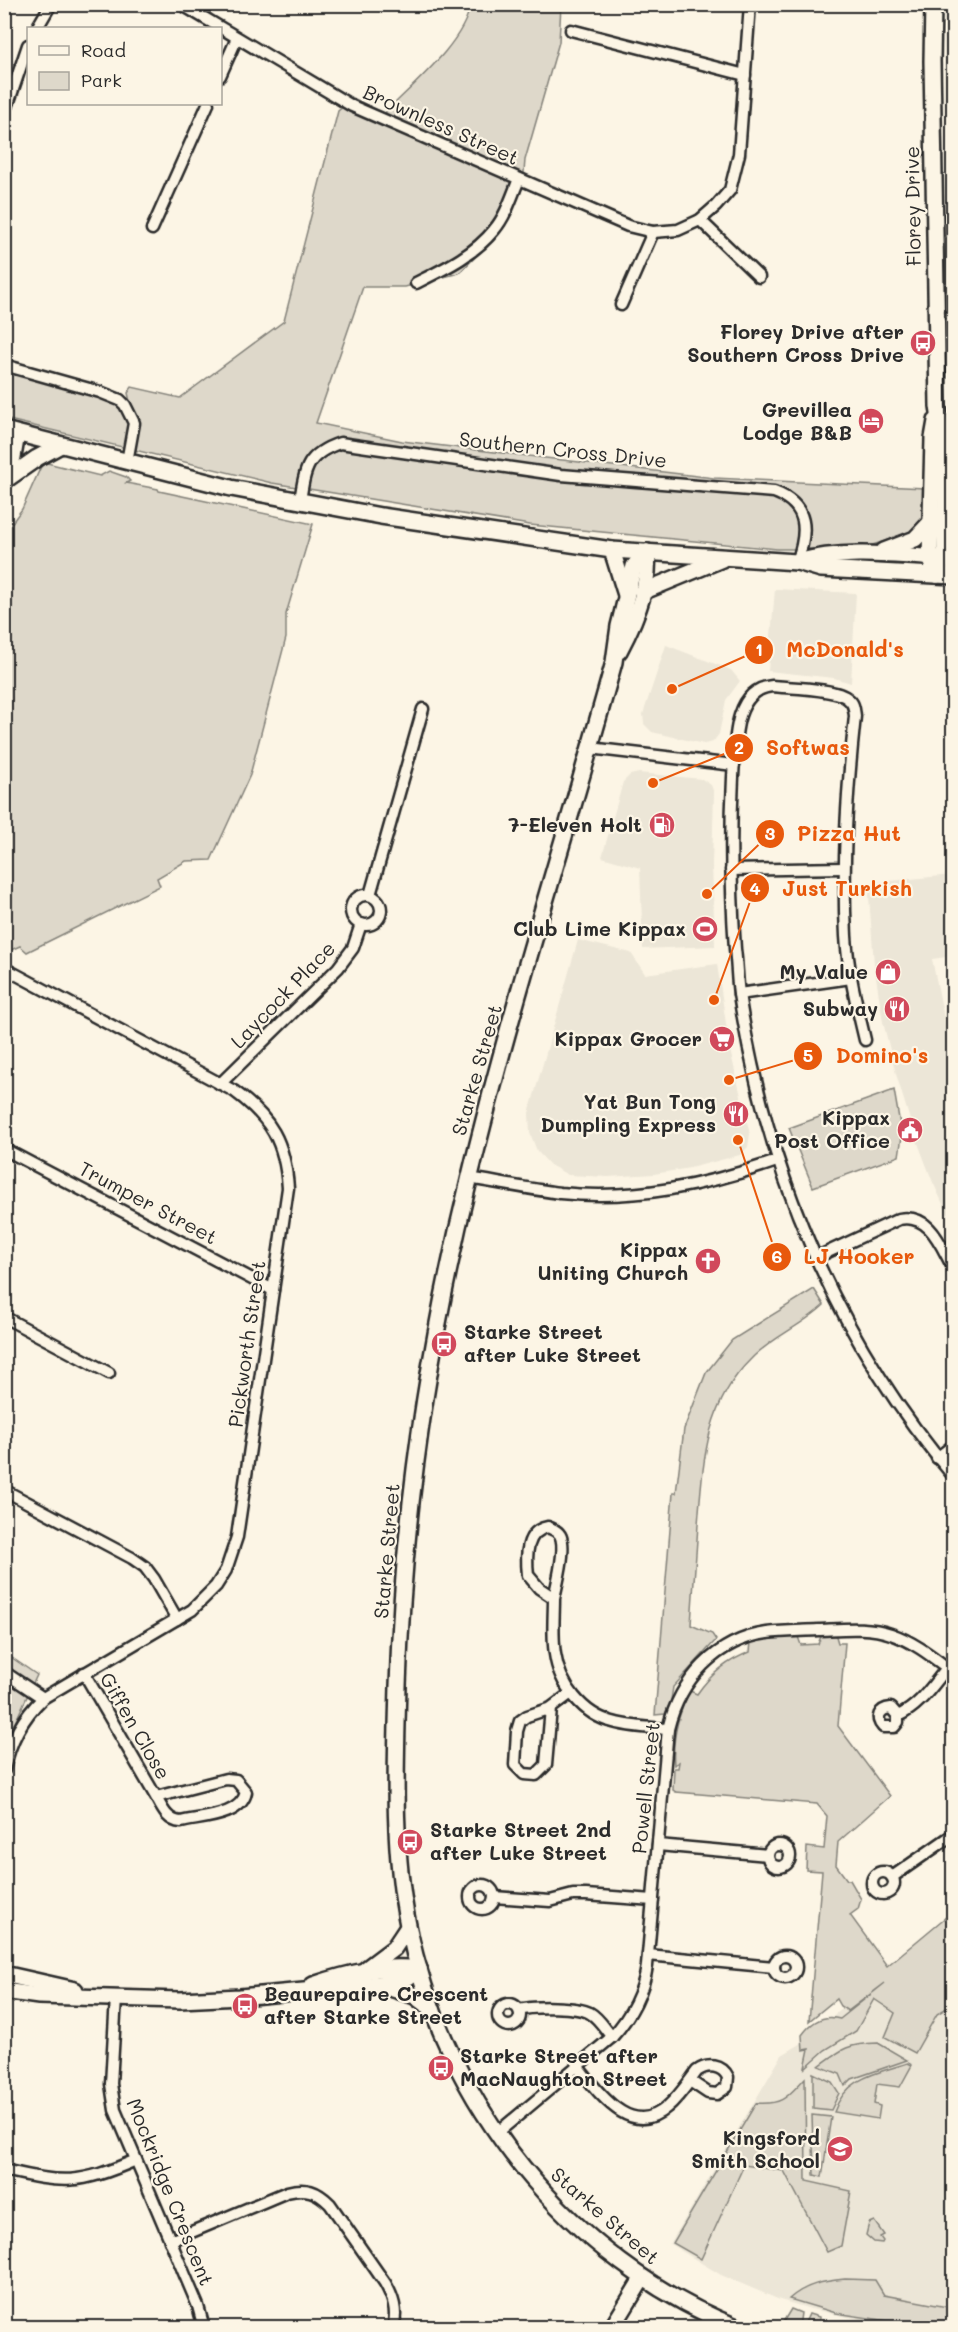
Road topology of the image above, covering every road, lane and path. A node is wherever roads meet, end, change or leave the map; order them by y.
1 (51, 4) edge
2 (181, 4) edge
3 (750, 4) edge
4 (933, 4) edge
5 (39, 27) edge
6 (219, 27) edge
7 (222, 29) edge
8 (571, 30) dead end
9 (237, 38) junction
10 (27, 48) edge
11 (222, 72) edge
12 (745, 75) junction
13 (208, 105) edge
14 (4, 116) edge
15 (519, 179) junction
16 (700, 220) junction
17 (152, 229) dead end
18 (653, 232) junction
19 (759, 277) dead end
20 (416, 283) dead end
21 (621, 305) dead end
22 (4, 365) edge
23 (938, 406) junction
24 (11, 432) edge
25 (61, 445) junction
26 (4, 452) edge
27 (127, 462) junction
28 (4, 481) edge
29 (300, 501) junction
30 (945, 509) junction
31 (931, 522) junction
32 (954, 530) edge
33 (612, 550) junction
34 (647, 552) junction
35 (873, 554) junction
36 (726, 557) junction
37 (943, 558) edge
38 (797, 562) junction
39 (937, 575) junction
40 (954, 576) edge
41 (642, 592) junction
42 (626, 595) junction
43 (614, 662) junction
44 (423, 709) dead end
45 (590, 748) junction
46 (734, 765) junction
47 (844, 868) junction
48 (731, 870) junction
49 (370, 895) junction
50 (361, 924) junction
51 (4, 968) edge
52 (851, 978) junction
53 (739, 994) junction
54 (865, 1040) dead end
55 (220, 1084) junction
56 (4, 1149) edge
57 (777, 1161) junction
58 (469, 1178) junction
59 (815, 1258) junction
60 (954, 1269) edge
61 (273, 1290) junction
62 (4, 1317) edge
63 (109, 1373) dead end
64 (954, 1445) edge
65 (938, 1458) junction
66 (954, 1477) edge
67 (4, 1491) edge
68 (554, 1598) junction
69 (177, 1619) junction
70 (950, 1671) edge
71 (4, 1672) edge
72 (84, 1673) junction
73 (571, 1692) junction
74 (43, 1698) junction
75 (551, 1708) junction
76 (898, 1716) dead end
77 (668, 1730) junction
78 (4, 1770) edge
79 (156, 1797) junction
80 (954, 1834) edge
81 (658, 1845) junction
82 (768, 1855) dead end
83 (892, 1877) dead end
84 (494, 1898) dead end
85 (653, 1900) junction
86 (408, 1927) junction
87 (648, 1955) junction
88 (774, 1966) dead end
89 (419, 1969) junction
90 (361, 1973) junction
91 (4, 1974) edge
92 (378, 1984) junction
93 (300, 1990) junction
94 (4, 1991) edge
95 (116, 1998) junction
96 (432, 2009) junction
97 (519, 2010) dead end
98 (612, 2037) junction
99 (577, 2066) junction
100 (690, 2081) dead end
101 (497, 2133) junction
102 (136, 2160) junction
103 (4, 2170) edge
104 (170, 2241) junction
105 (642, 2279) junction
106 (204, 2328) edge
107 (393, 2328) edge
108 (612, 2328) edge
109 (739, 2328) edge

1 - 5 street
2 - 6 street, Brownless Street
3 - 12 street, Brownless Street
4 - 23 street, Florey Drive
7 - 9 street, Brownless Street
8 - 12 street
9 - 11 street
9 - 15 street, Brownless Street
10 - 14 street
12 - 16 street, Brownless Street
13 - 17 street
15 - 18 street, Brownless Street
15 - 20 street
16 - 18 street, Brownless Street
16 - 19 street
18 - 21 street
22 - 27 street
23 - 30 street, Florey Drive
23 - 31 street, Florey Drive
24 - 25 street
24 - 26 street
24 - 28 street
25 - 27 street
25 - 28 street
27 - 29 street
29 - 33 street
29 - 38 street, Southern Cross Drive
30 - 32 street
30 - 37 street, Florey Drive
31 - 35 street
31 - 37 street, Florey Drive
33 - 34 street
33 - 42 street
34 - 36 street
34 - 41 street, Starke Street
34 - 42 street, Starke Street
35 - 37 street
35 - 38 street
36 - 38 street
36 - 41 street
37 - 39 street, Florey Drive
38 - 39 street
39 - 40 street
41 - 43 street, Starke Street
42 - 43 street, Starke Street
43 - 45 street, Starke Street
44 - 49 street, Laycock Place
45 - 46 street
45 - 58 street, Starke Street
46 - 47 street
46 - 48 street
47 - 48 street
47 - 52 street
48 - 53 street
49 - 50 street, Laycock Place
49 - 50 street
50 - 55 street, Laycock Place
51 - 55 street, Pickworth Street
52 - 53 street
52 - 54 street
53 - 57 street
55 - 61 street, Pickworth Street
56 - 61 street, Trumper Street
57 - 58 street
57 - 59 street
58 - 86 street, Starke Street
59 - 60 street
59 - 65 street
61 - 69 street, Pickworth Street
62 - 63 street
64 - 65 street
65 - 66 street
67 - 69 street
68 - 68 street
68 - 73 street
69 - 72 street, Pickworth Street
70 - 76 street
70 - 77 street, Powell Street
71 - 74 street
72 - 74 street, Pickworth Street
72 - 79 street, Giffen Close
73 - 75 street
73 - 77 street
74 - 78 street, Pickworth Street
75 - 75 street
77 - 81 street, Powell Street
79 - 79 street, Giffen Close
80 - 83 street
81 - 82 street
81 - 85 street, Powell Street
84 - 85 street
85 - 87 street, Powell Street
86 - 89 street, Starke Street
86 - 90 street
87 - 88 street
87 - 98 street, Powell Street
89 - 90 street
89 - 92 street
89 - 96 street, Starke Street
90 - 93 street
91 - 95 street
92 - 93 street
92 - 96 street
93 - 95 street
94 - 95 street
95 - 102 street, Mockridge Crescent
96 - 101 street, Starke Street
97 - 98 street
98 - 99 street, Powell Street
99 - 100 street
99 - 101 street, Powell Street
101 - 105 street, Starke Street
102 - 103 street
102 - 104 street, Mockridge Crescent
104 - 106 street, Mockridge Crescent
104 - 107 street
105 - 108 street
105 - 109 street, Starke Street

